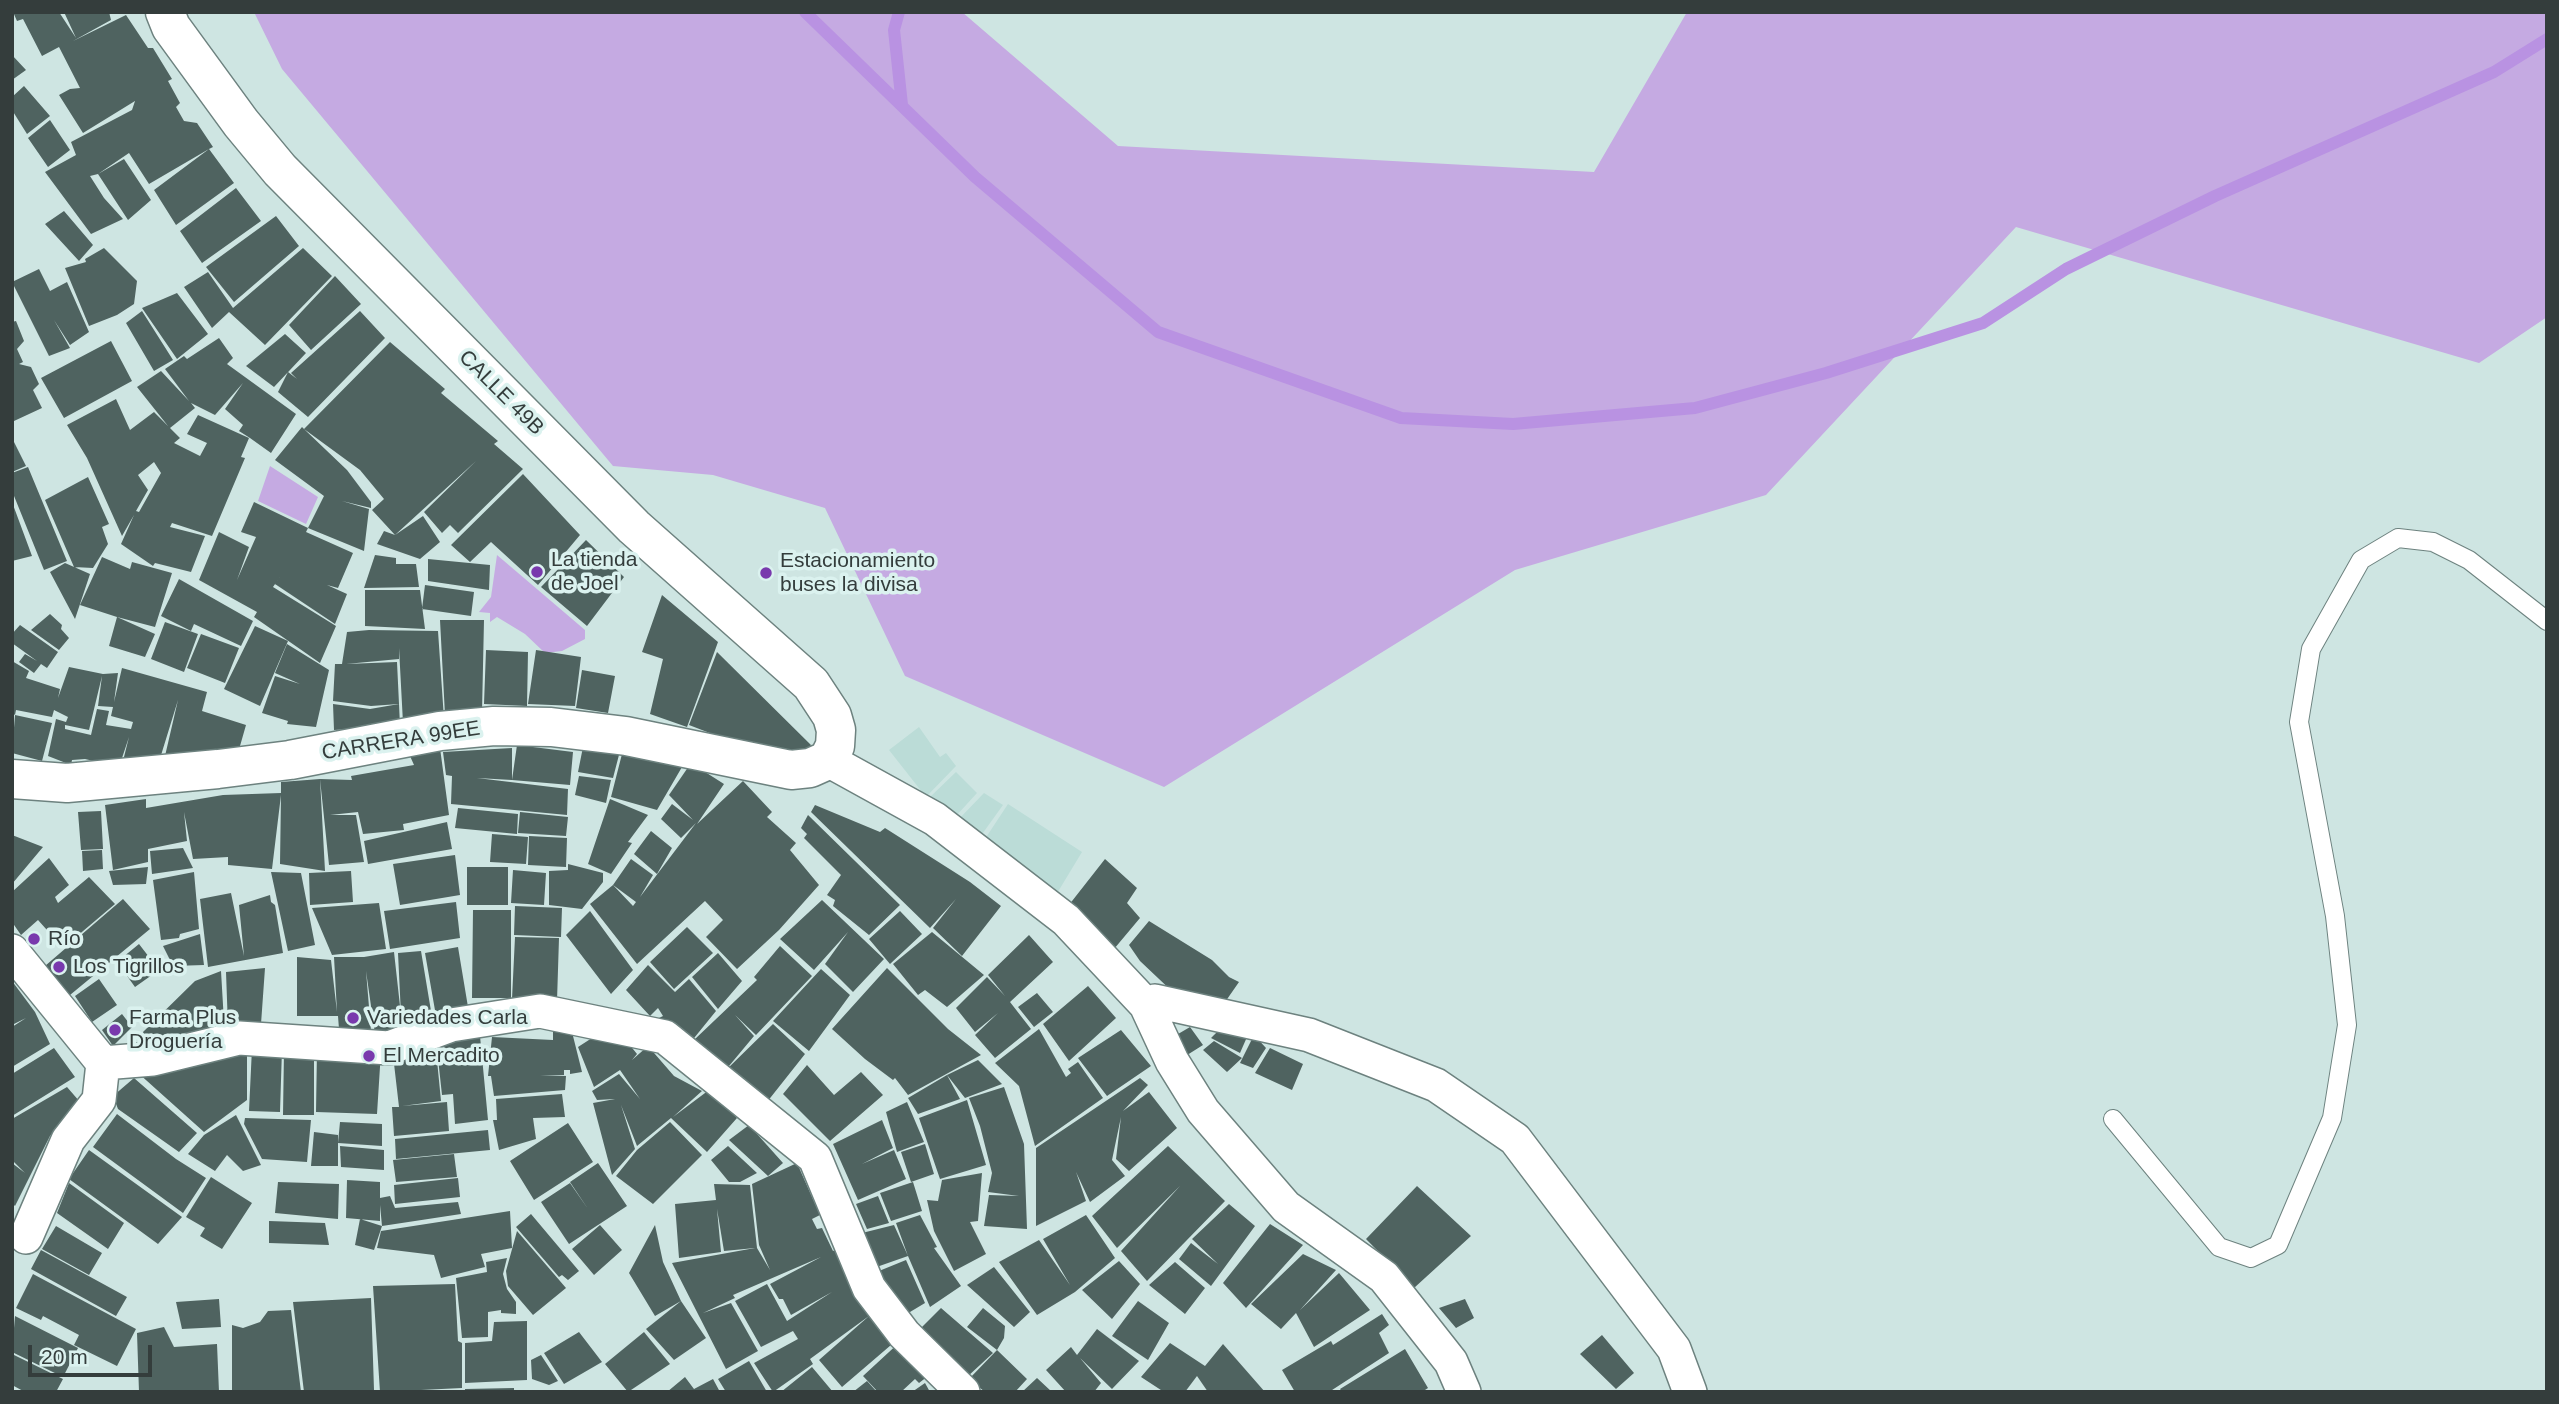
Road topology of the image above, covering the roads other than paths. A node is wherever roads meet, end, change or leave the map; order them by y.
1 (165, 12) edge
2 (2547, 621) edge
3 (828, 760) junction
4 (12, 779) edge
5 (12, 951) edge
6 (1146, 1005) junction
7 (103, 1063) junction
8 (2113, 1119) dead end
9 (26, 1237) dead end
10 (964, 1392) edge
11 (1464, 1392) edge
12 (1690, 1392) edge

1 - 3 street, CALLE 49B
2 - 8 lane
3 - 4 street, CARRERA 99EE
3 - 6 street
5 - 7 street
6 - 11 street
6 - 12 street
7 - 9 street
7 - 10 street

